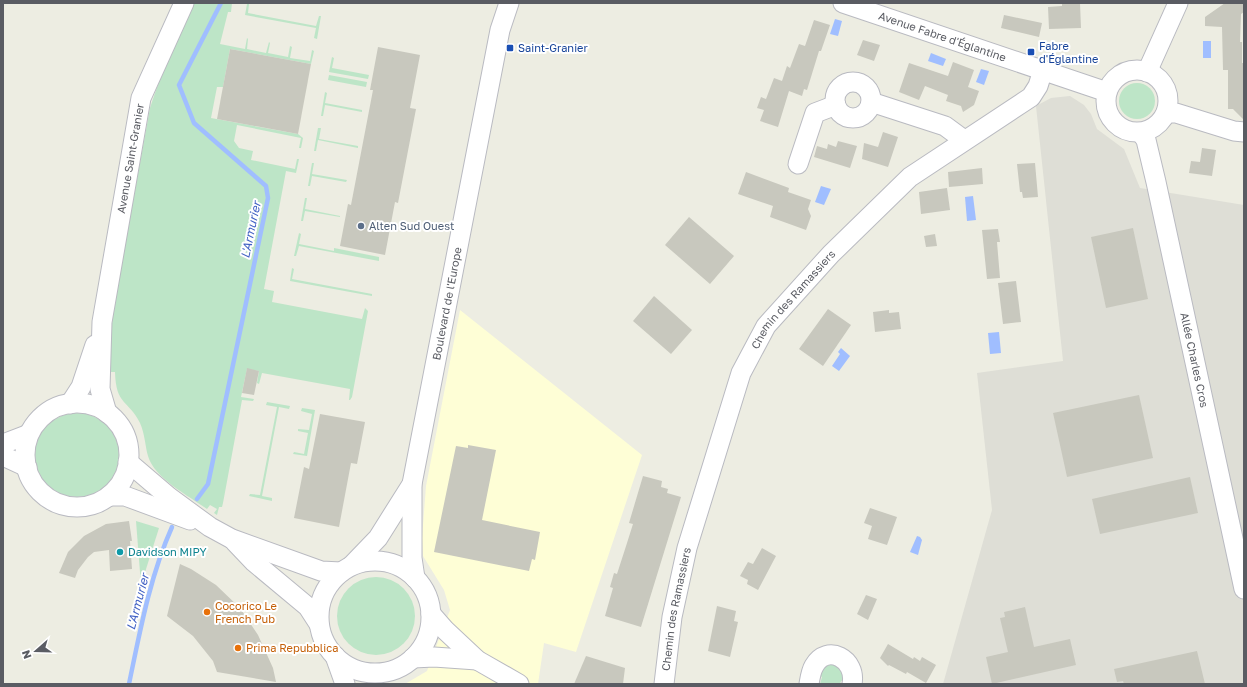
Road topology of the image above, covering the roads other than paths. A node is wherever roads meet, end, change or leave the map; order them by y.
1 (184, 3) edge
2 (495, 3) edge
3 (509, 3) edge
4 (843, 3) edge
5 (1178, 3) edge
6 (500, 30) junction
7 (1043, 70) junction
8 (1147, 72) junction
9 (1107, 92) junction
10 (871, 102) junction
11 (836, 105) junction
12 (1166, 113) junction
13 (1244, 132) edge
14 (1141, 133) junction
15 (964, 140) junction
16 (798, 164) dead end
17 (102, 322) junction
18 (70, 404) junction
19 (107, 413) junction
20 (29, 434) junction
21 (3, 444) edge
22 (3, 456) edge
23 (128, 462) junction
24 (26, 467) junction
25 (412, 484) junction
26 (109, 496) junction
27 (210, 527) junction
28 (232, 539) junction
29 (346, 569) junction
30 (416, 578) junction
31 (1244, 589) edge
32 (431, 614) junction
33 (320, 624) junction
34 (335, 656) junction
35 (477, 660) junction
36 (406, 663) junction
37 (345, 684) edge
38 (387, 684) edge
39 (519, 684) edge
40 (664, 684) edge
41 (809, 684) edge
42 (852, 684) edge

1 - 17 street, Avenue Saint-Granier
2 - 6 street, Boulevard de l'Europe
3 - 6 street, Boulevard de l'Europe
4 - 7 street, Avenue Fabre d'Églantine
5 - 8 street
6 - 25 street, Boulevard de l'Europe
7 - 9 street
7 - 15 street, Chemin des Ramassiers
8 - 9 street
8 - 12 street
9 - 14 street
10 - 11 street
10 - 11 street
10 - 15 street
11 - 16 street
12 - 13 street
12 - 14 street
14 - 31 street, Allée Charles Cros
15 - 40 street, Chemin des Ramassiers
17 - 18 street, Avenue Saint-Granier
17 - 19 street, Avenue Saint-Granier
18 - 19 street
18 - 20 street
19 - 23 street
20 - 21 street
20 - 24 street
22 - 24 street
23 - 26 street
23 - 27 street
24 - 26 street
25 - 29 street, Boulevard de l'Europe
25 - 30 street, Boulevard de l'Europe
26 - 27 street
27 - 28 street
28 - 29 street
28 - 33 street
29 - 30 street, Boulevard de l'Europe
29 - 33 street, Boulevard de l'Europe
30 - 32 street, Boulevard de l'Europe
32 - 35 street
32 - 36 street, Boulevard de l'Europe
33 - 34 street, Boulevard de l'Europe
34 - 36 street, Boulevard de l'Europe
34 - 37 street, Boulevard de l'Europe
35 - 36 street
35 - 39 street
36 - 38 street, Boulevard de l'Europe
41 - 42 street

